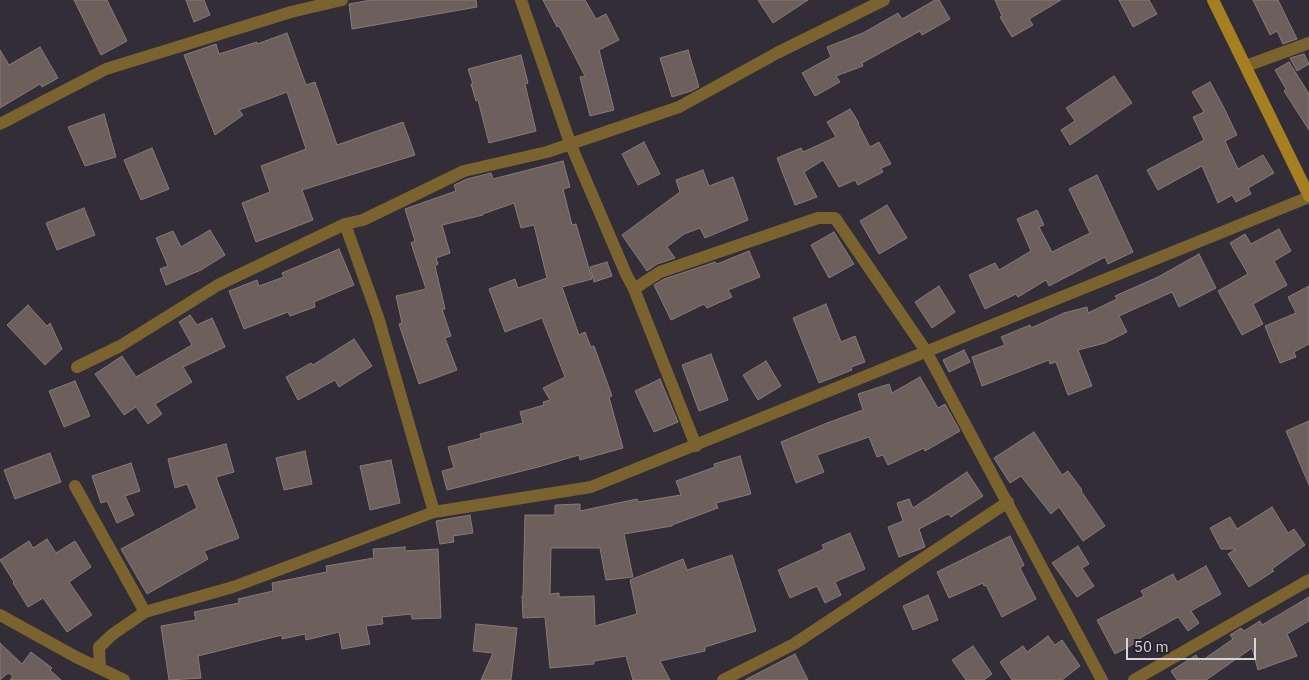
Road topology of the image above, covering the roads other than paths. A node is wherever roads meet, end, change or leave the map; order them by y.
1 (342, 0) edge
2 (521, 0) edge
3 (884, 0) edge
4 (1213, 0) edge
5 (1309, 43) edge
6 (1246, 66) junction
7 (0, 124) edge
8 (570, 143) junction
9 (1309, 197) edge
10 (345, 224) junction
11 (634, 289) junction
12 (926, 351) junction
13 (77, 367) dead end
14 (696, 446) junction
15 (75, 486) dead end
16 (1008, 502) junction
17 (434, 512) junction
18 (1309, 580) edge
19 (145, 612) junction
20 (0, 615) edge
21 (100, 668) junction
22 (124, 680) edge
23 (724, 680) edge
24 (1102, 680) edge
25 (1134, 680) edge

1 - 7 street
2 - 8 street
3 - 8 street
4 - 6 main road
5 - 6 street
6 - 9 main road
8 - 10 street
8 - 11 street
9 - 12 street
10 - 13 street
10 - 17 street
11 - 12 street
11 - 14 street
12 - 14 street
12 - 16 street
14 - 17 street
15 - 19 street
16 - 23 street
16 - 24 street
17 - 19 street
18 - 25 street
19 - 21 street
20 - 21 street
21 - 22 street

